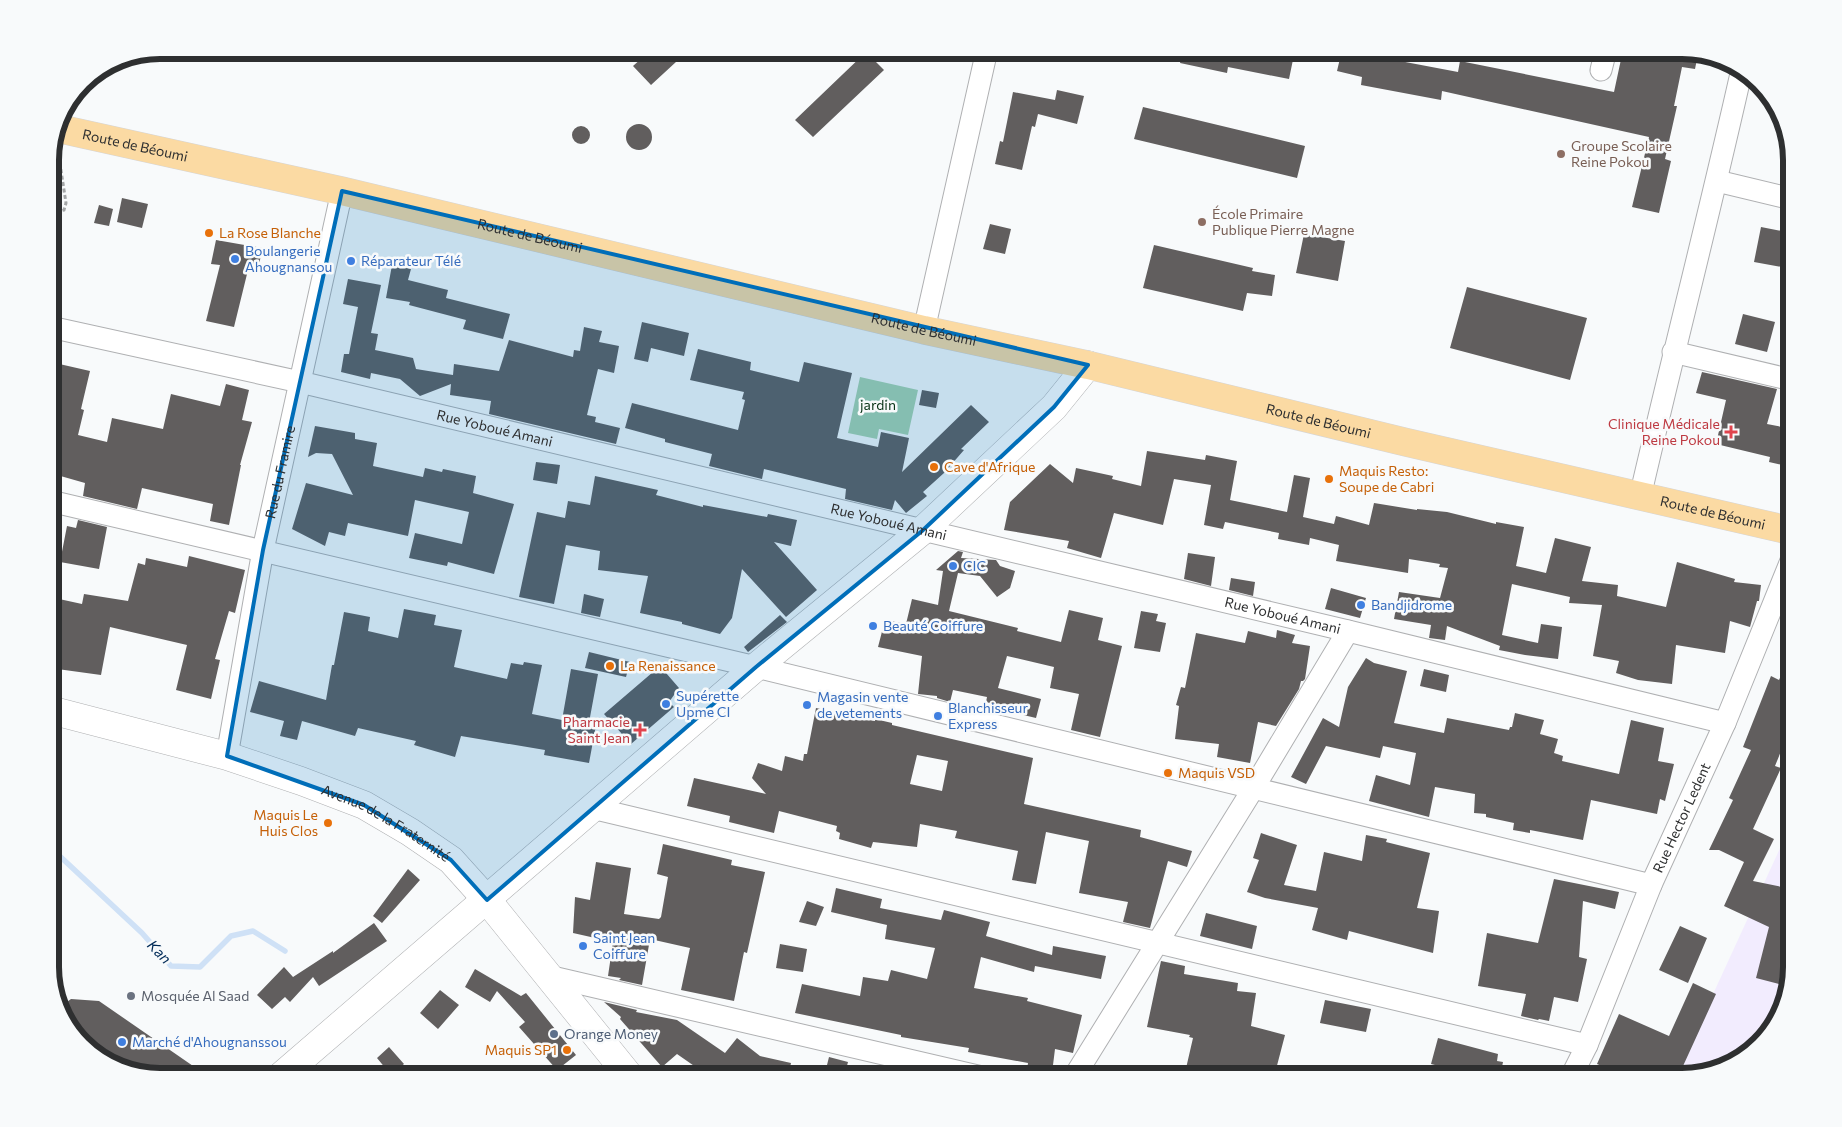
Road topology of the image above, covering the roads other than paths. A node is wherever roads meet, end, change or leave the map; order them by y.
1 (985, 59) edge
2 (1740, 77) edge
3 (62, 136) edge
4 (1717, 181) junction
5 (342, 191) junction
6 (1783, 197) edge
7 (59, 329) edge
8 (924, 330) junction
9 (1673, 352) junction
10 (1088, 365) junction
11 (1783, 378) edge
12 (300, 382) junction
13 (1640, 497) junction
14 (59, 503) edge
15 (1783, 529) edge
16 (922, 530) junction
17 (263, 550) junction
18 (1783, 580) edge
19 (1348, 631) junction
20 (756, 667) junction
21 (59, 712) edge
22 (1725, 723) junction
23 (228, 756) junction
24 (1253, 789) junction
25 (592, 808) junction
26 (1651, 885) junction
27 (487, 900) junction
28 (1157, 944) junction
29 (548, 976) junction
30 (1587, 1044) junction
31 (291, 1068) edge
32 (623, 1068) edge
33 (943, 1068) edge
34 (1080, 1068) edge
35 (1575, 1068) edge

1 - 8 street
2 - 4 street
3 - 5 main road, Route de Béoumi
4 - 6 street
4 - 9 street
5 - 8 main road, Route de Béoumi
5 - 12 street, Rue du Framire
7 - 12 street, Rue Yoboué Amani
8 - 10 main road, Route de Béoumi
9 - 11 street
9 - 13 street
10 - 13 main road, Route de Béoumi
10 - 16 street
12 - 16 street, Rue Yoboué Amani
12 - 17 street, Rue du Framire
13 - 15 main road, Route de Béoumi
14 - 17 street
16 - 19 street, Rue Yoboué Amani
16 - 20 street
17 - 20 street
17 - 23 street, Rue du Framire
18 - 22 street, Rue Hector Ledent
19 - 22 street, Rue Yoboué Amani
19 - 24 street
20 - 24 street
20 - 25 street
21 - 23 street, Avenue de la Fraternité
22 - 26 street, Rue Hector Ledent
23 - 27 street, Avenue de la Fraternité
24 - 26 street
24 - 28 street
25 - 27 street
25 - 28 street
26 - 30 street, Rue Hector Ledent
27 - 29 street, Avenue de la Fraternité
27 - 31 street
28 - 30 street
28 - 34 street
29 - 32 street, Avenue de la Fraternité
29 - 33 street
30 - 35 street, Rue Hector Ledent

